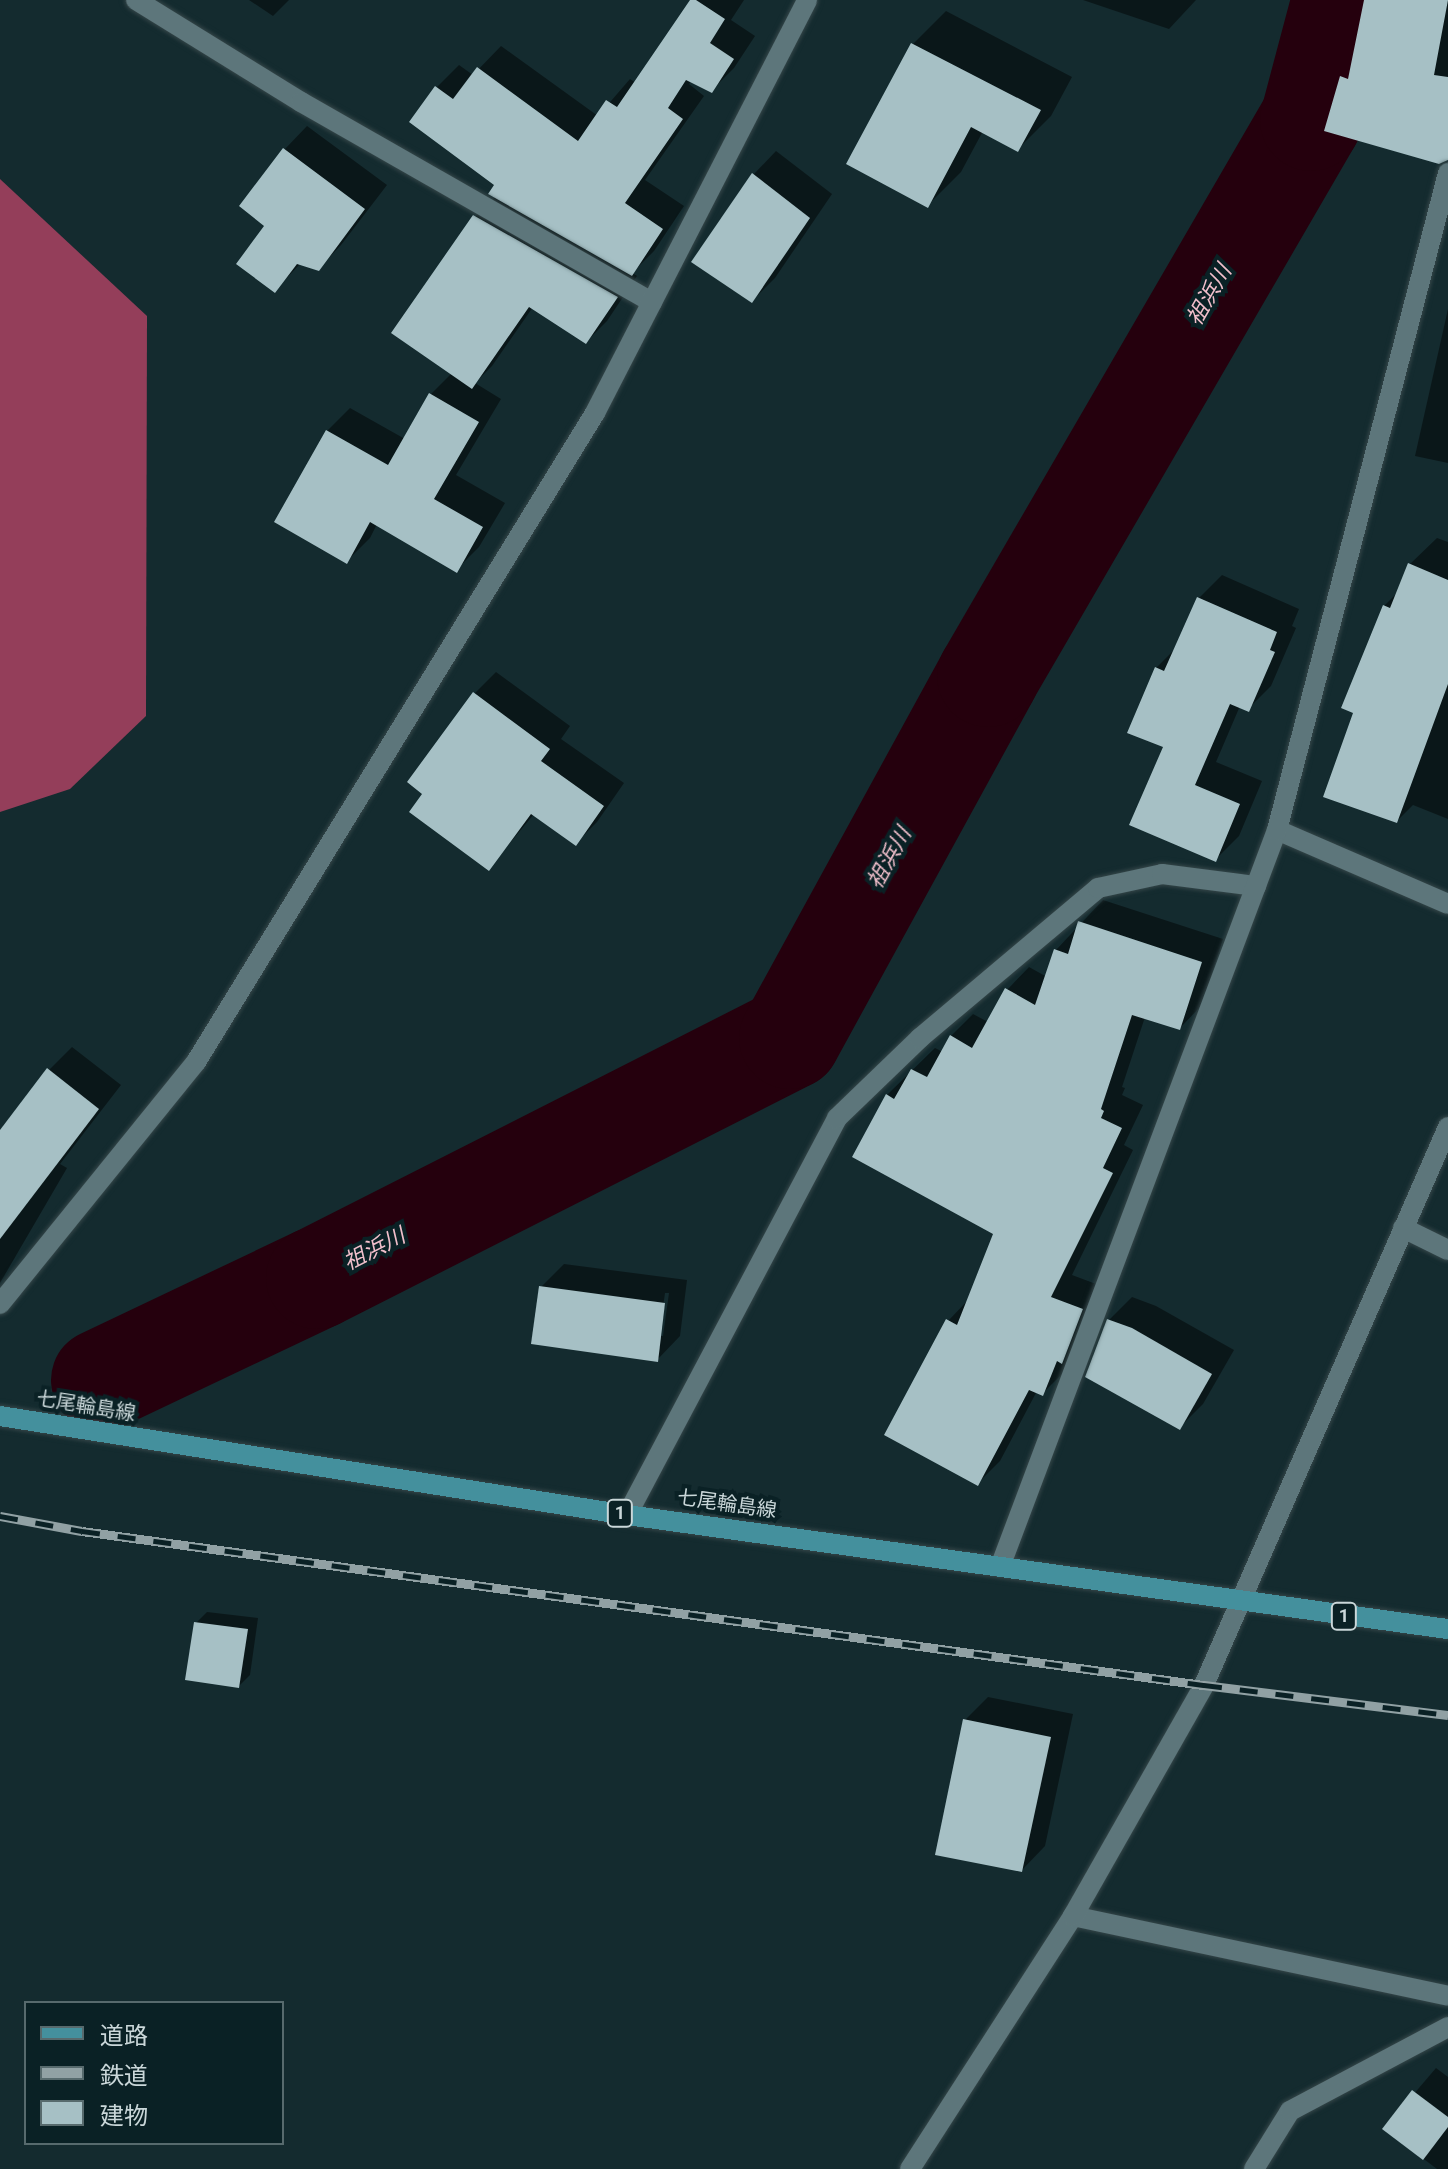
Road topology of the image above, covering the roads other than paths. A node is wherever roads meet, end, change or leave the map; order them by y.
1 (136, 0) edge
2 (807, 0) edge
3 (1448, 173) edge
4 (652, 302) junction
5 (1277, 830) junction
6 (1256, 886) junction
7 (1448, 904) edge
8 (1448, 1127) edge
9 (1403, 1228) junction
10 (1448, 1250) edge
11 (0, 1304) edge
12 (0, 1416) edge
13 (627, 1515) junction
14 (1000, 1567) junction
15 (1241, 1602) junction
16 (1448, 1629) edge
17 (1073, 1916) junction
18 (1448, 1996) edge
19 (1448, 2027) edge
20 (910, 2169) edge
21 (1254, 2169) edge

1 - 4 street
2 - 4 street
3 - 5 street
4 - 11 street
5 - 6 street
5 - 7 street
6 - 13 street
6 - 14 street
8 - 9 street
9 - 10 street
9 - 15 street
12 - 13 main road, 七尾輪島線 / 1
13 - 14 main road, 七尾輪島線 / 1
14 - 15 main road, 七尾輪島線 / 1
15 - 16 main road, 七尾輪島線 / 1
15 - 17 street
17 - 18 street
17 - 20 street
19 - 21 street

